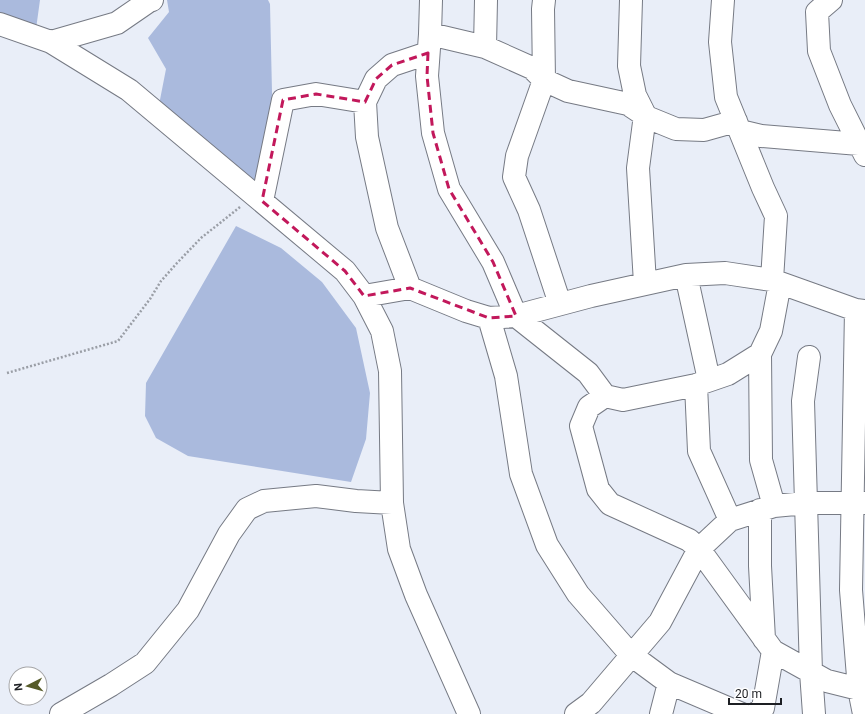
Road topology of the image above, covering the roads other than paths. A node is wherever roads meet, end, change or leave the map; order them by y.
1 (152, 0) edge
2 (431, 0) edge
3 (486, 0) edge
4 (544, 0) edge
5 (631, 0) edge
6 (723, 0) edge
7 (831, 0) edge
8 (0, 24) edge
9 (51, 42) junction
10 (429, 44) junction
11 (485, 47) junction
12 (544, 80) junction
13 (365, 102) junction
14 (645, 115) junction
15 (738, 126) junction
16 (862, 149) edge
17 (258, 198) junction
18 (686, 274) junction
19 (776, 282) junction
20 (645, 284) junction
21 (410, 288) junction
22 (364, 296) junction
23 (560, 304) junction
24 (861, 310) edge
25 (516, 316) junction
26 (489, 318) junction
27 (760, 354) junction
28 (809, 357) dead end
29 (703, 382) junction
30 (605, 396) junction
31 (859, 502) edge
32 (392, 503) junction
33 (806, 503) junction
34 (767, 508) junction
35 (730, 520) junction
36 (699, 549) junction
37 (769, 645) junction
38 (631, 655) junction
39 (810, 672) junction
40 (669, 683) junction
41 (862, 689) edge
42 (588, 710) edge
43 (61, 714) edge
44 (468, 714) edge
45 (661, 714) edge
46 (742, 714) edge
47 (755, 714) edge
48 (814, 714) edge
49 (864, 714) edge

1 - 9 street
2 - 10 street
3 - 11 street
4 - 12 street
5 - 14 street
6 - 15 street
7 - 16 street
8 - 9 street
9 - 17 street
10 - 11 street
10 - 13 street
10 - 25 street
11 - 12 street
12 - 14 street
12 - 23 street
13 - 17 street
13 - 21 street
14 - 15 street
14 - 20 street
15 - 16 street
15 - 19 street
17 - 22 street
18 - 19 street
18 - 20 street
18 - 29 street
19 - 24 street
19 - 27 street
20 - 23 street
21 - 22 street
21 - 26 street
22 - 32 street
23 - 25 street
24 - 31 street
25 - 26 street
25 - 30 street
26 - 38 street
27 - 29 street
27 - 34 street
28 - 33 street
29 - 30 street
29 - 35 street
30 - 36 street
31 - 33 street
31 - 41 street
32 - 43 street
32 - 44 street
33 - 34 street
33 - 39 street
34 - 35 street
34 - 37 street
35 - 36 street
36 - 37 street
36 - 38 street
37 - 39 street
37 - 47 street
38 - 40 street
38 - 42 street
39 - 41 street
39 - 48 street
40 - 45 street
40 - 46 street
41 - 49 street

